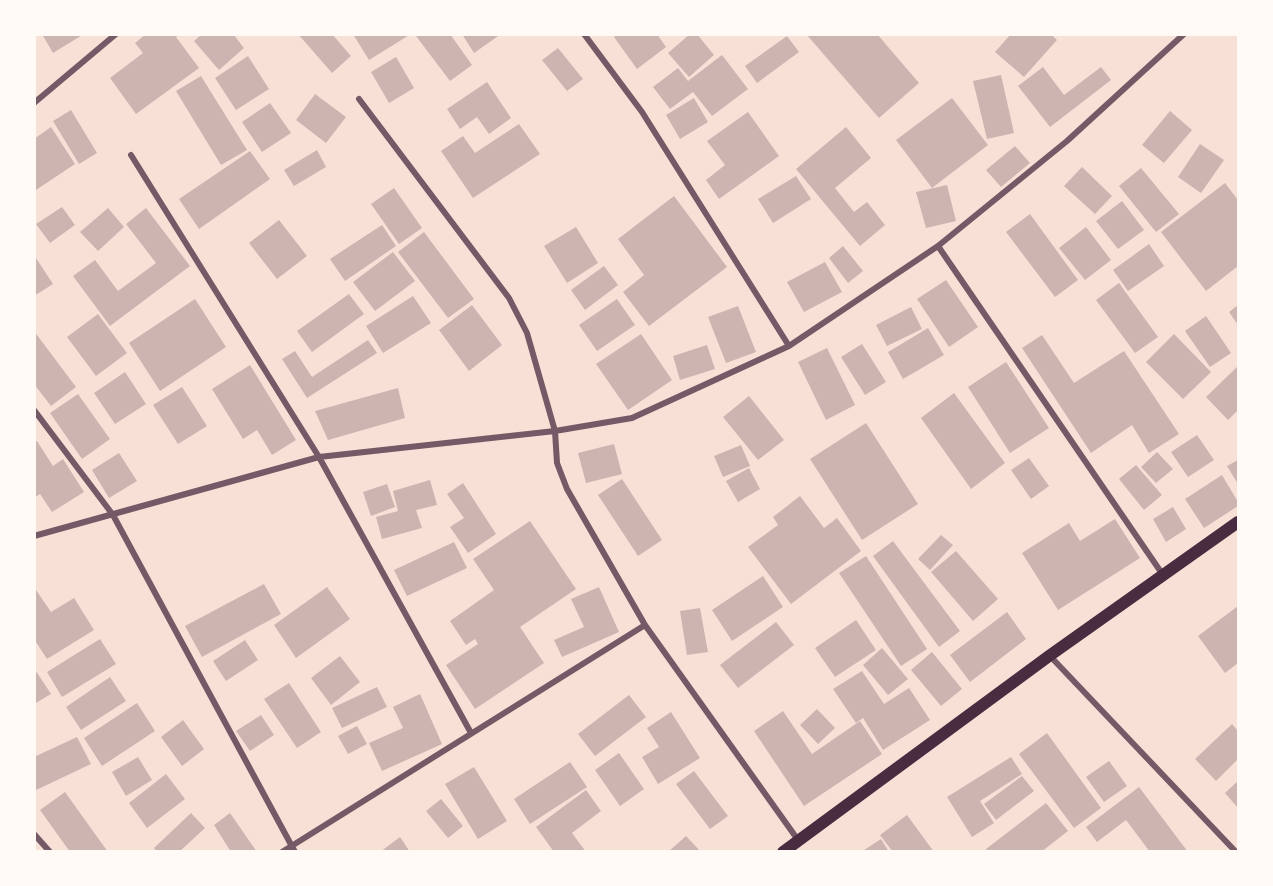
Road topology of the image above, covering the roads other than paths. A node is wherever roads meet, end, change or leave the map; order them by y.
1 (116, 34) edge
2 (584, 34) edge
3 (1184, 34) edge
4 (359, 99) dead end
5 (34, 103) edge
6 (131, 155) dead end
7 (938, 246) junction
8 (789, 346) junction
9 (34, 410) edge
10 (555, 431) junction
11 (319, 458) junction
12 (113, 515) junction
13 (1239, 522) edge
14 (34, 536) edge
15 (1163, 575) junction
16 (645, 625) junction
17 (1049, 656) junction
18 (471, 733) junction
19 (34, 834) edge
20 (798, 840) junction
21 (293, 848) edge
22 (50, 852) edge
23 (282, 852) edge
24 (783, 852) edge
25 (1236, 852) edge

1 - 5 street
2 - 8 street
3 - 7 street
4 - 10 street
6 - 11 street
7 - 8 street
7 - 15 street
8 - 10 street
9 - 12 street
10 - 11 street
10 - 16 street
11 - 12 street
11 - 18 street
12 - 14 street
12 - 21 street
13 - 15 main road
15 - 17 main road
16 - 18 street
16 - 20 street
17 - 20 main road
17 - 25 street
18 - 21 street
19 - 22 street
20 - 24 main road
21 - 23 street

